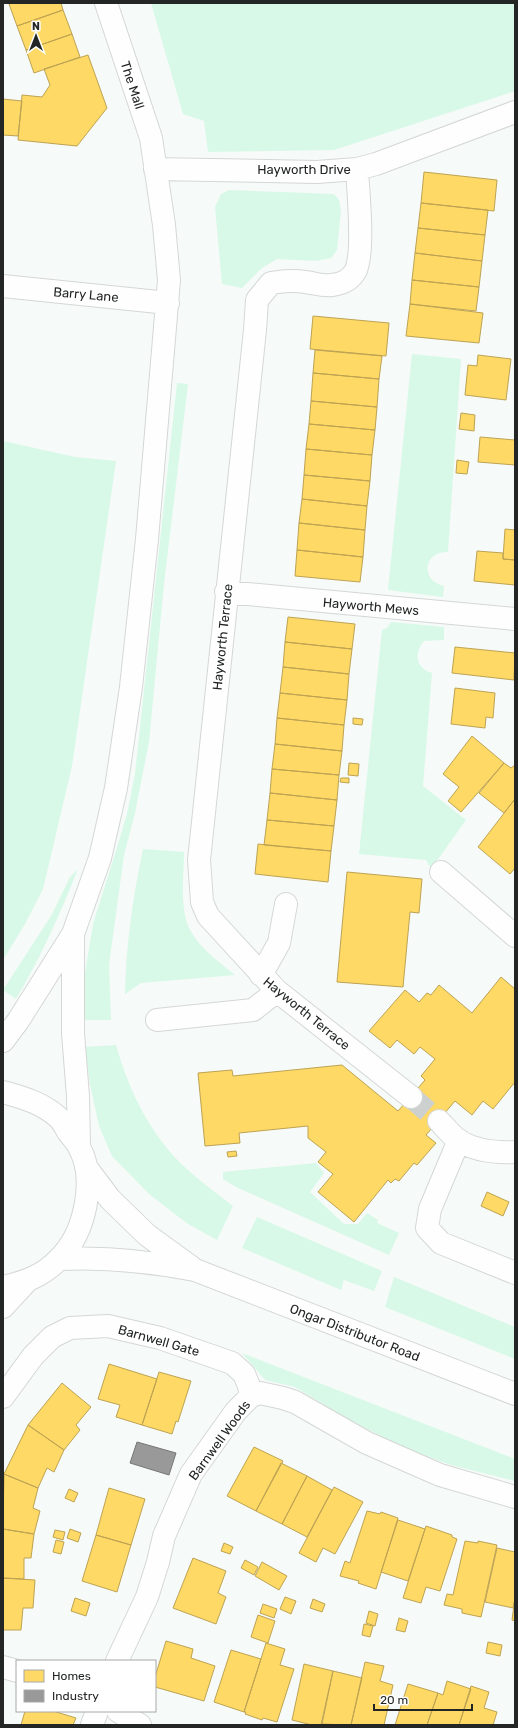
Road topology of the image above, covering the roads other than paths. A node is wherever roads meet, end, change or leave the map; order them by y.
1 (106, 3) edge
2 (515, 112) edge
3 (155, 168) junction
4 (357, 169) junction
5 (3, 286) edge
6 (168, 303) junction
7 (226, 592) junction
8 (515, 619) edge
9 (441, 872) dead end
10 (286, 904) dead end
11 (73, 934) junction
12 (515, 936) edge
13 (261, 975) junction
14 (277, 991) junction
15 (157, 1020) dead end
16 (3, 1041) edge
17 (3, 1092) edge
18 (411, 1097) tunnel mouth
19 (438, 1121) tunnel mouth
20 (459, 1140) junction
21 (515, 1152) edge
22 (82, 1157) junction
23 (60, 1259) junction
24 (195, 1270) junction
25 (515, 1272) edge
26 (27, 1281) junction
27 (3, 1287) edge
28 (3, 1307) edge
29 (515, 1394) edge
30 (251, 1396) junction
31 (3, 1397) edge
32 (515, 1497) edge
33 (117, 1660) edge
34 (3, 1667) edge
35 (16, 1671) edge
36 (97, 1712) edge
37 (120, 1712) edge
38 (92, 1725) edge
39 (140, 1725) edge

1 - 3 street, The Mall
2 - 4 street, Hayworth Drive
3 - 4 street, Hayworth Drive
3 - 6 street, The Mall
4 - 7 street, Hayworth Terrace
5 - 6 street, Barry Lane
6 - 11 street, The Mall
7 - 8 street, Hayworth Mews
7 - 13 street, Hayworth Terrace
9 - 12 street
10 - 13 street
11 - 16 street
11 - 22 street
13 - 14 street, Hayworth Terrace
14 - 15 street
14 - 18 street, Hayworth Terrace
17 - 22 street, Ongar Distributor Road
19 - 20 street
20 - 21 street
20 - 25 street
22 - 23 street
22 - 24 street, Ongar Distributor Road
23 - 24 street, Ongar Distributor Road
23 - 26 street
24 - 29 street, Ongar Distributor Road
26 - 27 street
26 - 28 street
30 - 31 street, Barnwell Gate
30 - 32 street, Barnwell Woods
30 - 33 street, Barnwell Woods
34 - 35 street
36 - 38 street
37 - 39 street

